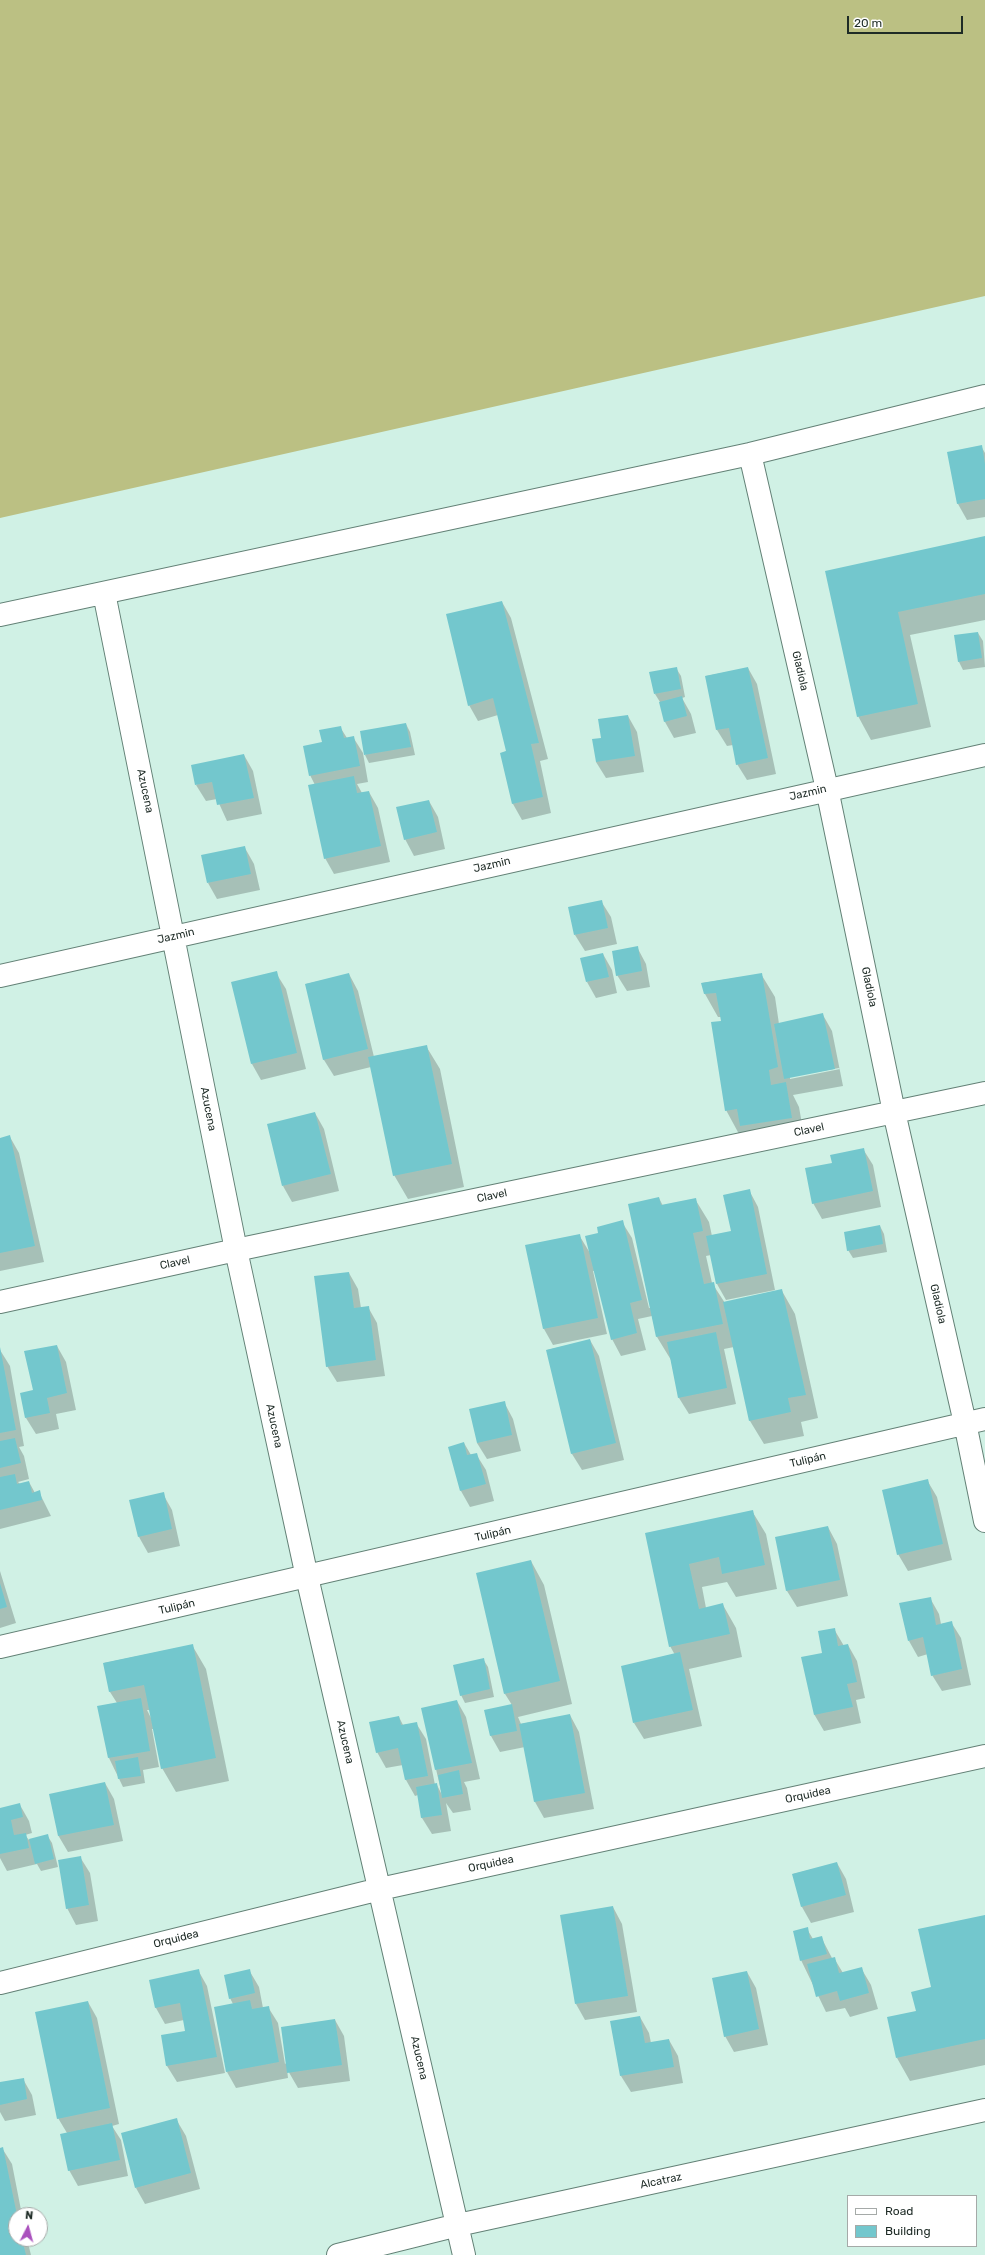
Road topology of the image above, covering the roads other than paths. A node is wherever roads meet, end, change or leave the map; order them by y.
1 (985, 396) edge
2 (750, 454) junction
3 (104, 592) junction
4 (0, 614) edge
5 (985, 755) edge
6 (828, 789) junction
7 (174, 937) junction
8 (0, 976) edge
9 (985, 1093) edge
10 (894, 1112) junction
11 (236, 1250) junction
12 (0, 1302) edge
13 (975, 1421) edge
14 (985, 1521) edge
15 (307, 1577) junction
16 (0, 1647) edge
17 (985, 1756) edge
18 (380, 1889) junction
19 (0, 1983) edge
20 (985, 2110) edge
21 (458, 2225) junction
22 (338, 2255) edge
23 (464, 2255) edge

1 - 2 street
2 - 3 street
2 - 6 street, Gladiola
3 - 4 street
3 - 7 street, Azucena
5 - 6 street, Jazmin
6 - 7 street, Jazmin
6 - 10 street, Gladiola
7 - 8 street, Jazmin
7 - 11 street, Azucena
9 - 10 street, Clavel
10 - 11 street, Clavel
10 - 13 street, Gladiola
11 - 12 street, Clavel
11 - 15 street, Azucena
13 - 14 street, Gladiola
13 - 15 street, Tulipán
15 - 16 street, Tulipán
15 - 18 street, Azucena
17 - 18 street, Orquidea
18 - 19 street, Orquidea
18 - 21 street, Azucena
20 - 21 street, Alcatraz
21 - 22 street, Alcatraz
21 - 23 street, Azucena

